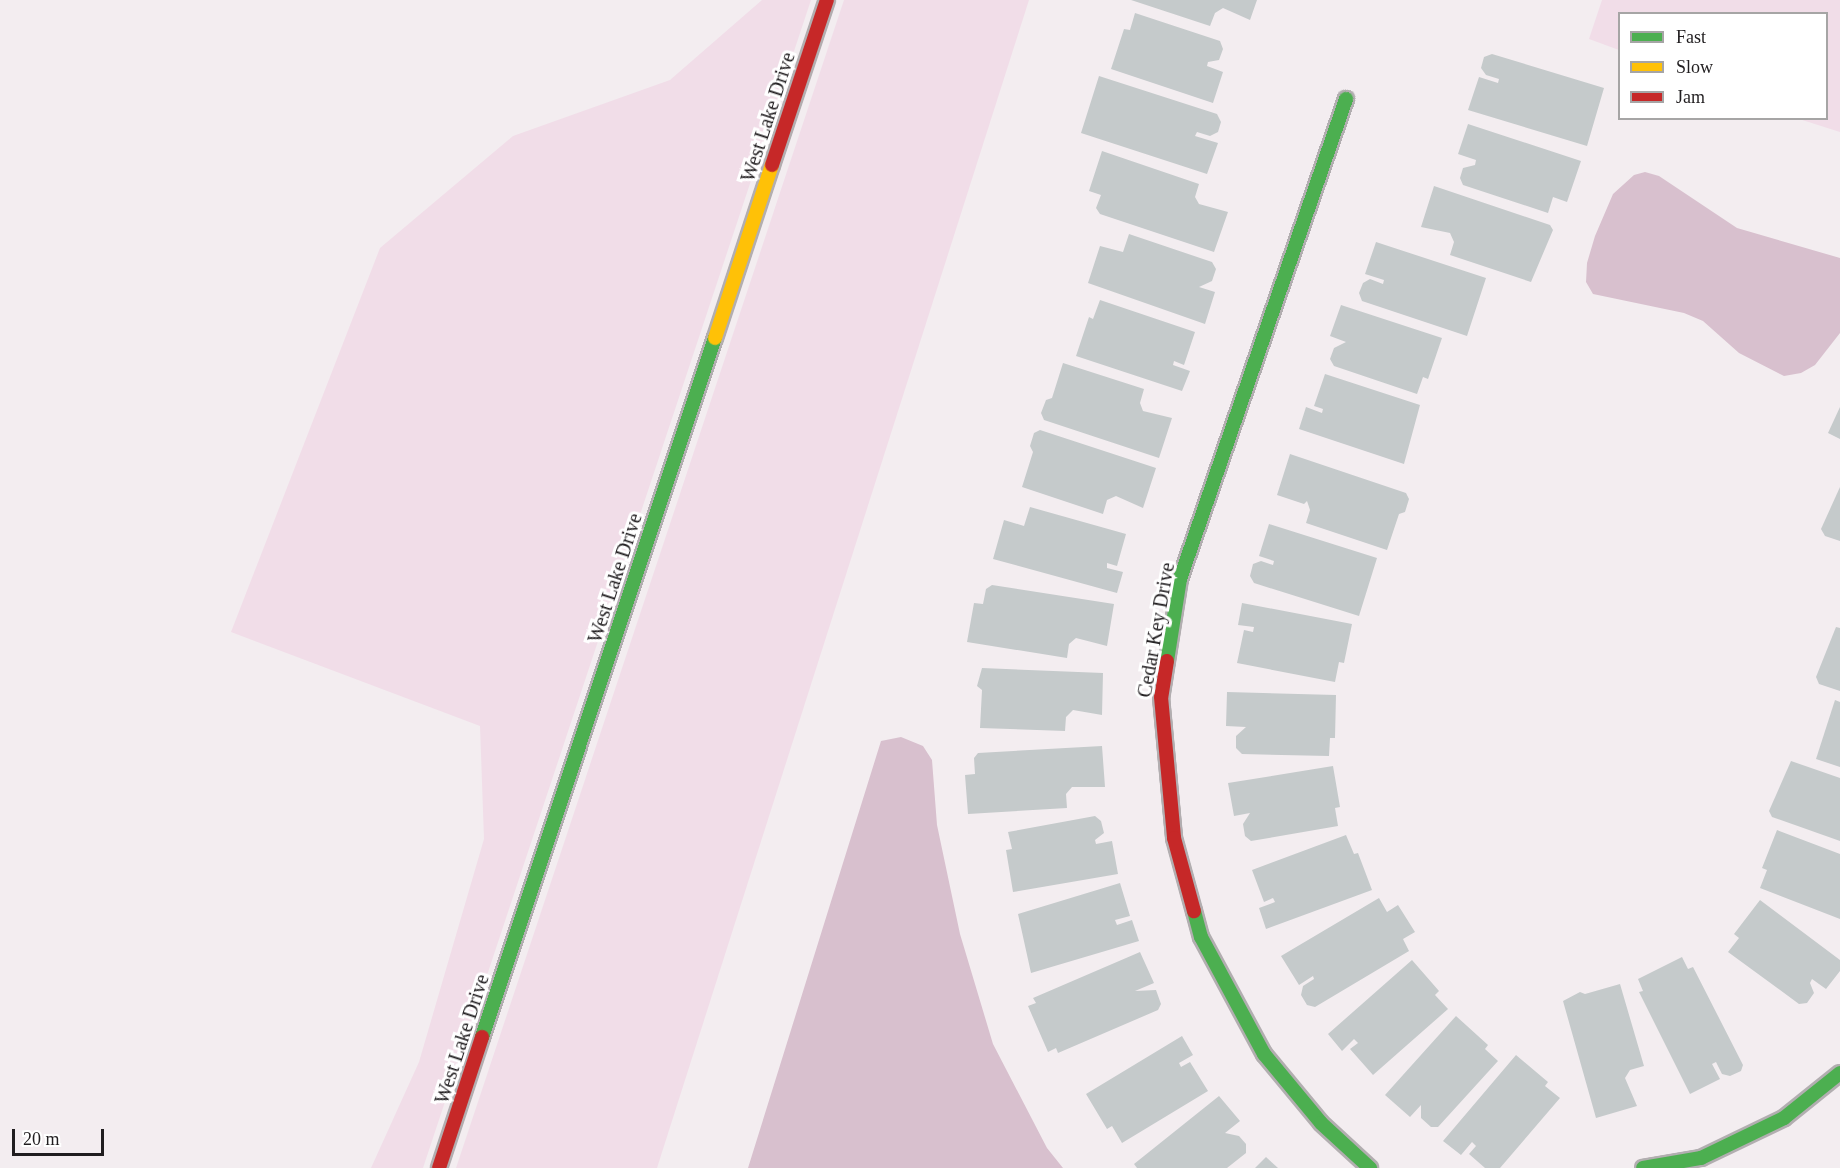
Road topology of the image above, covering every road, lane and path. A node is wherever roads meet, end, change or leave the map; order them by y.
1 (827, 0) edge
2 (1346, 99) dead end
3 (1840, 1073) edge
4 (439, 1168) edge
5 (1370, 1168) edge
6 (1643, 1168) edge

1 - 4 street, West Lake Drive
2 - 5 street, Cedar Key Drive
3 - 6 street

